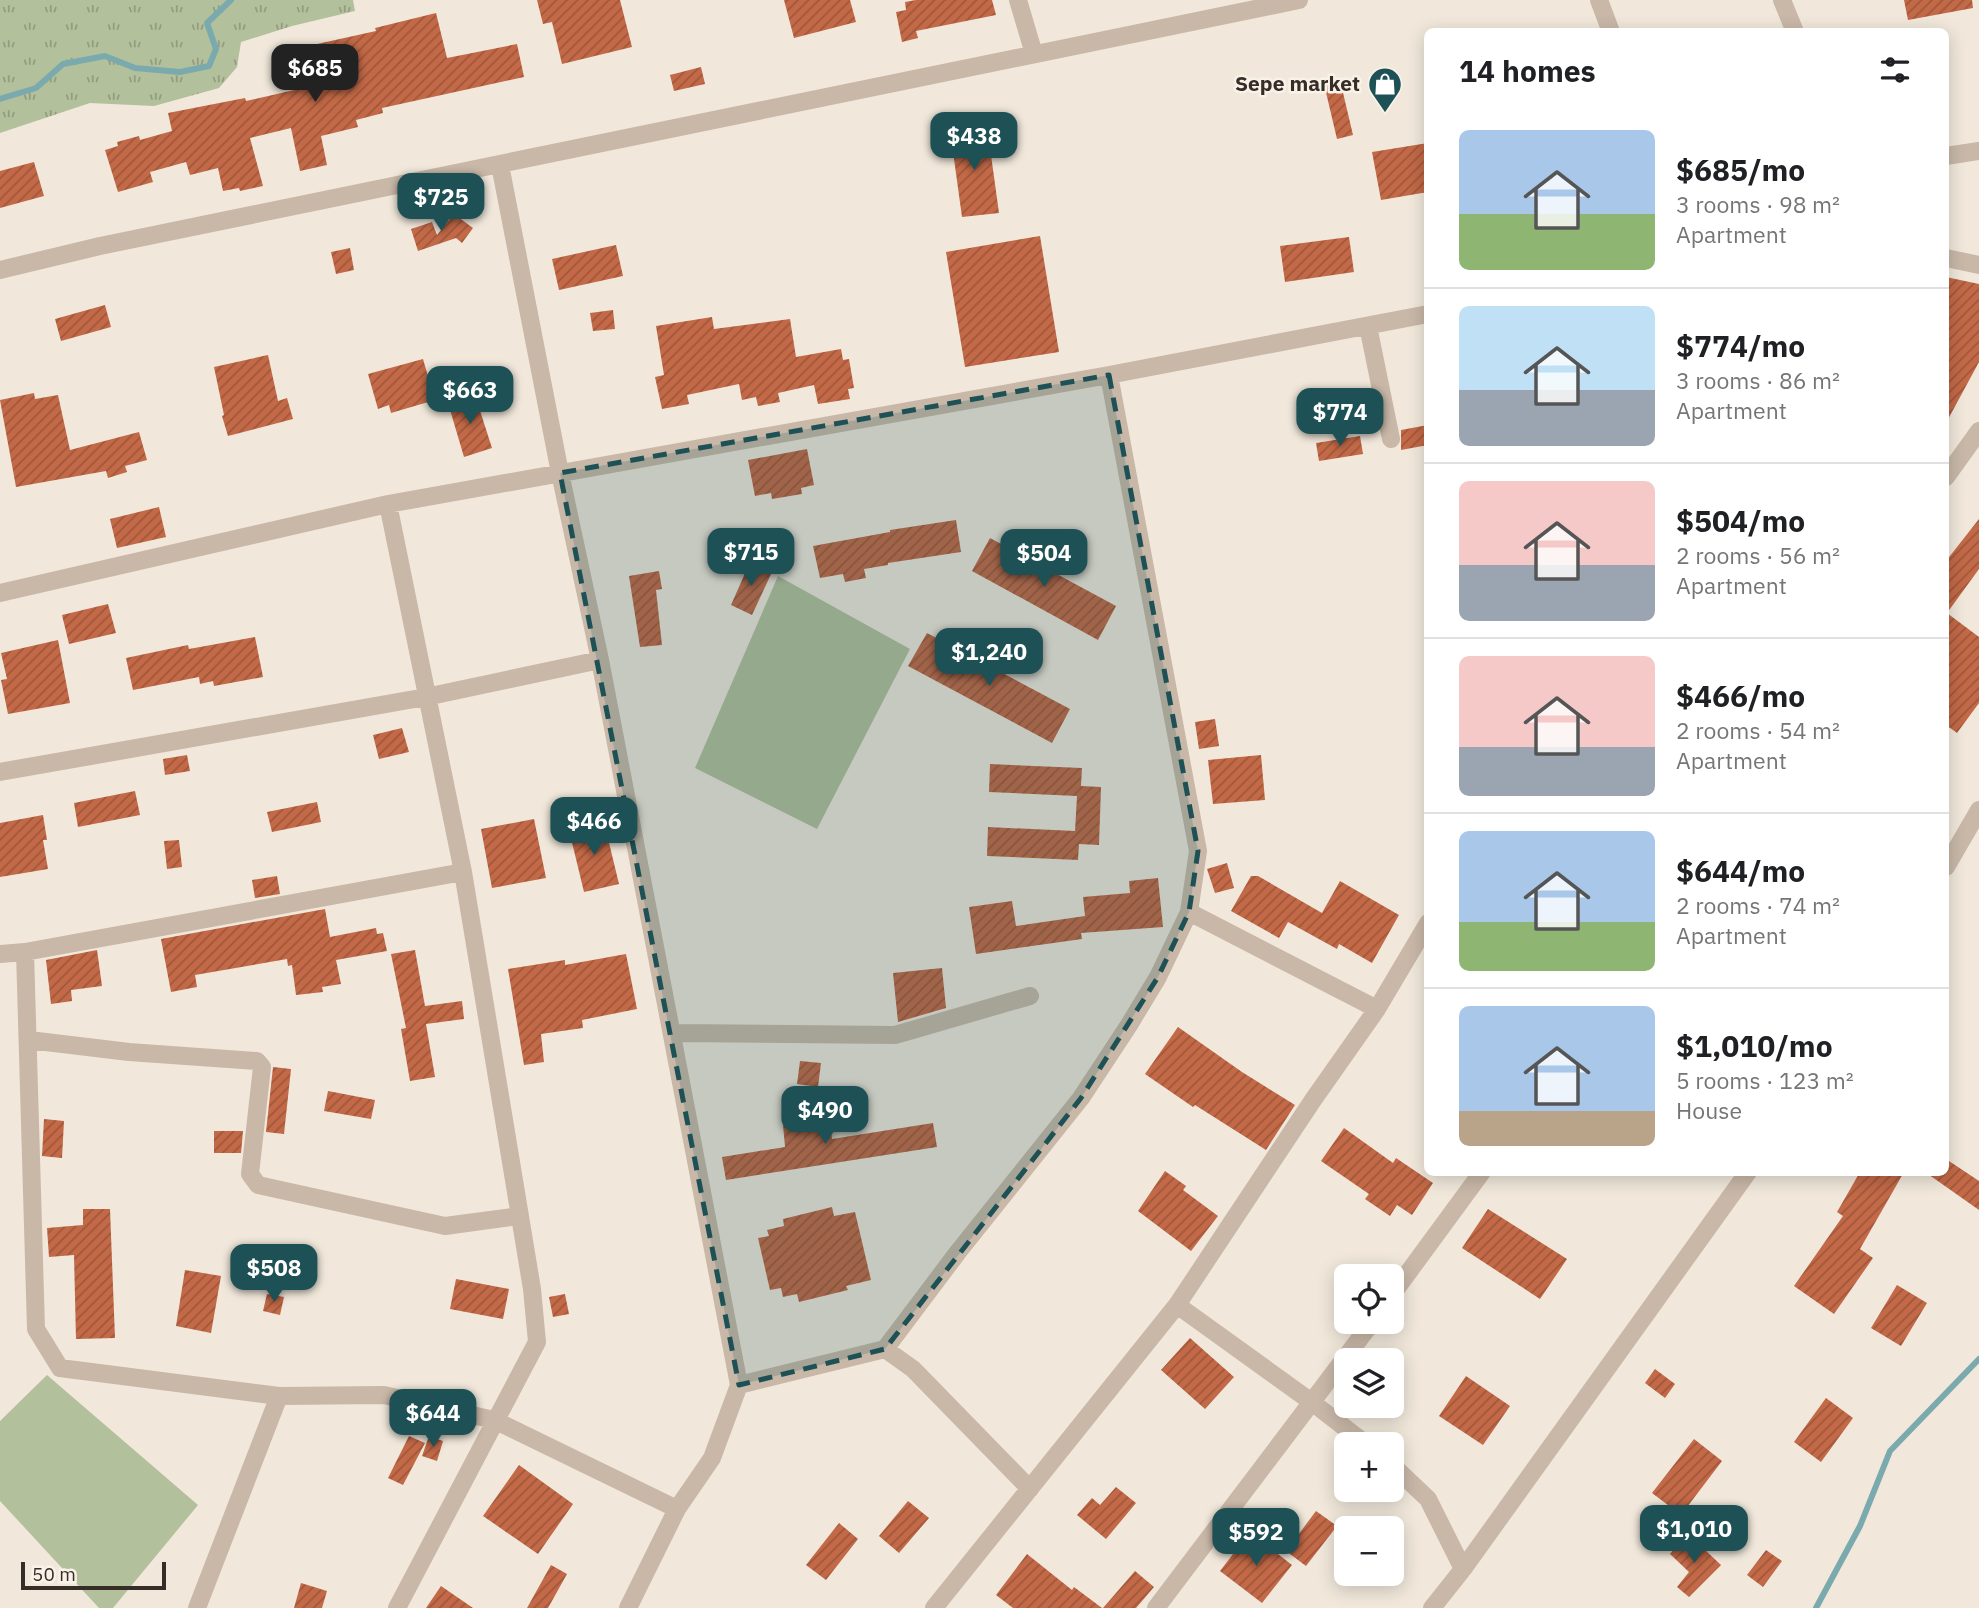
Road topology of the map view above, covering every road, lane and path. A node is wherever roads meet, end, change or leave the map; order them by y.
1 (1018, 0) edge
2 (1298, 0) edge
3 (1599, 0) edge
4 (1782, 0) edge
5 (1610, 28) edge
6 (1793, 28) edge
7 (1034, 54) junction
8 (1979, 151) edge
9 (1949, 156) edge
10 (500, 165) junction
11 (1949, 259) edge
12 (1979, 265) edge
13 (0, 270) edge
14 (1424, 315) edge
15 (1368, 326) junction
16 (1110, 375) junction
17 (1979, 431) edge
18 (1391, 439) dead end
19 (560, 473) junction
20 (1949, 473) edge
21 (388, 504) junction
22 (0, 593) edge
23 (600, 660) junction
24 (426, 697) junction
25 (0, 772) edge
26 (1979, 810) edge
27 (1949, 862) edge
28 (463, 872) junction
29 (1189, 912) junction
30 (1424, 930) edge
31 (25, 952) junction
32 (0, 954) edge
33 (1030, 996) dead end
34 (1377, 1009) junction
35 (672, 1033) junction
36 (29, 1040) junction
37 (1479, 1176) edge
38 (1745, 1176) edge
39 (519, 1216) junction
40 (1404, 1278) edge
41 (1177, 1305) junction
42 (1363, 1334) edge
43 (885, 1349) junction
44 (739, 1385) junction
45 (279, 1396) junction
46 (1313, 1403) junction
47 (494, 1420) junction
48 (1350, 1432) edge
49 (1404, 1476) edge
50 (1030, 1489) junction
51 (677, 1509) junction
52 (1463, 1569) junction
53 (197, 1608) edge
54 (397, 1608) edge
55 (628, 1608) edge
56 (934, 1608) edge
57 (1156, 1608) edge
58 (1432, 1608) edge

1 - 7 street
2 - 7 street
3 - 5 street
4 - 6 street
7 - 10 street
8 - 9 street
10 - 13 street
10 - 19 street
11 - 12 street
14 - 15 street
15 - 16 street
15 - 18 street
16 - 19 street
16 - 29 street
17 - 20 street
19 - 21 street
19 - 23 street
21 - 22 street
21 - 24 street
23 - 24 street
23 - 35 street
24 - 25 street
24 - 28 street
26 - 27 street
28 - 31 street
28 - 39 street
29 - 34 street
29 - 43 street
30 - 34 street
31 - 32 street
31 - 36 street
33 - 35 street
34 - 41 street
35 - 44 street
36 - 39 street
36 - 45 street
37 - 40 street
38 - 52 street
39 - 47 street
41 - 46 street
41 - 50 street
42 - 46 street
43 - 44 street
43 - 50 street
44 - 51 street
45 - 47 street
45 - 53 street
46 - 48 street
46 - 57 street
47 - 51 street
47 - 54 street
49 - 52 street
50 - 56 street
51 - 55 street
52 - 58 street

